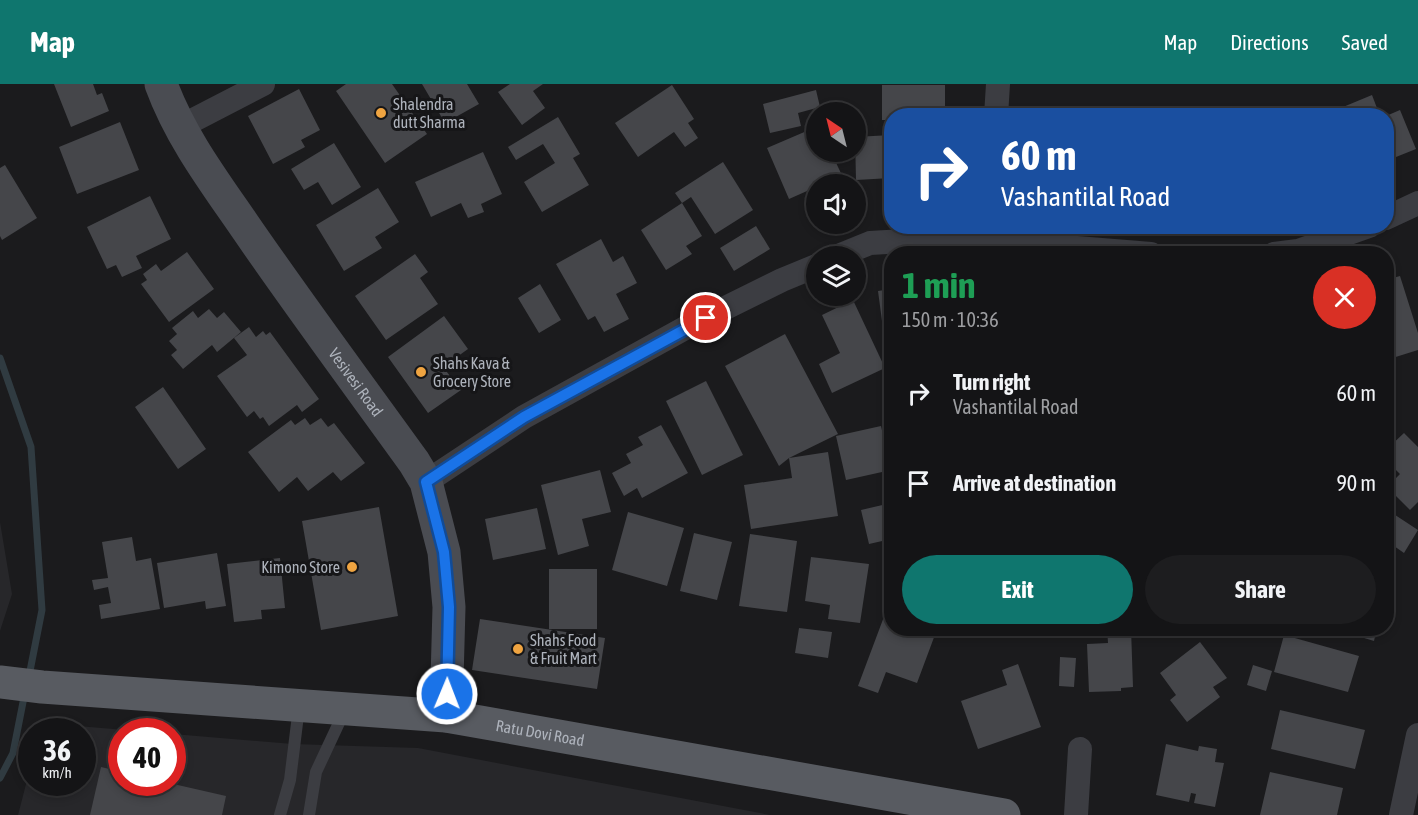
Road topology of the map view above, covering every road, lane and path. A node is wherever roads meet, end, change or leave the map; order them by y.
1 (160, 84) edge
2 (263, 84) edge
3 (998, 84) edge
4 (996, 108) edge
5 (180, 127) junction
6 (1418, 203) edge
7 (1394, 214) edge
8 (1346, 234) edge
9 (981, 240) edge
10 (863, 246) edge
11 (1054, 246) edge
12 (1312, 246) edge
13 (806, 270) edge
14 (426, 482) junction
15 (0, 682) edge
16 (299, 705) junction
17 (345, 708) junction
18 (446, 716) junction
19 (1418, 735) edge
20 (1080, 749) dead end
21 (985, 813) edge
22 (280, 815) edge
23 (309, 815) edge
24 (1076, 815) edge
25 (1401, 815) edge

1 - 5 street, Vesivesi Road
2 - 5 street
3 - 4 street
5 - 14 street, Vesivesi Road
6 - 7 street
8 - 12 street
9 - 10 street
9 - 11 street
13 - 14 street
14 - 18 street, Vesivesi Road
15 - 16 main road, Ratu Dovi Road
16 - 17 main road, Ratu Dovi Road
16 - 22 lane
17 - 18 main road, Ratu Dovi Road
17 - 23 lane
18 - 21 main road, Ratu Dovi Road
19 - 25 street
20 - 24 street

